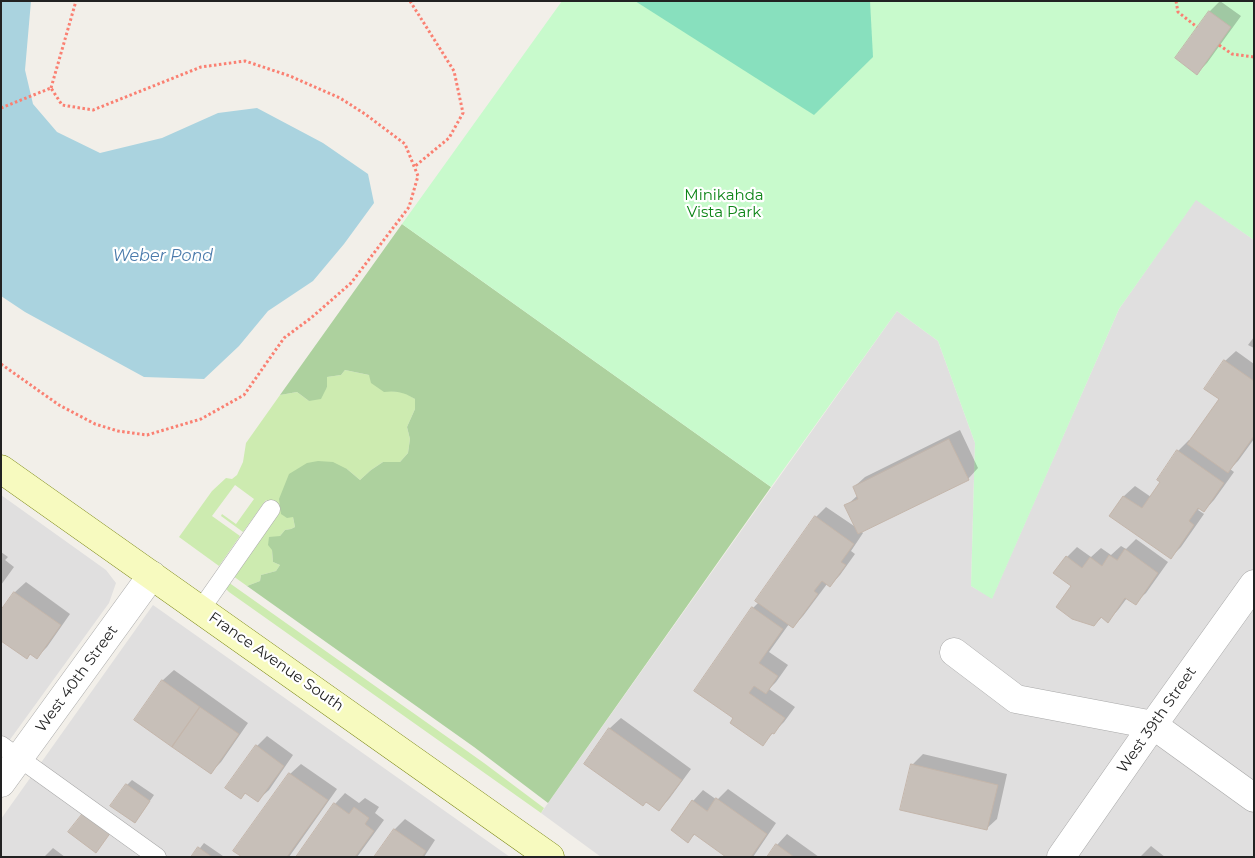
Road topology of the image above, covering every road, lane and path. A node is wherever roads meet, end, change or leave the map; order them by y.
1 (76, 1) edge
2 (410, 1) edge
3 (1176, 1) edge
4 (1197, 27) dead end
5 (1218, 44) dead end
6 (1254, 57) edge
7 (50, 88) junction
8 (1, 108) edge
9 (414, 167) junction
10 (1, 364) edge
11 (1, 469) edge
12 (272, 509) dead end
13 (152, 575) junction
14 (1254, 584) edge
15 (201, 609) junction
16 (954, 652) dead end
17 (1153, 726) junction
18 (10, 752) edge
19 (1, 783) edge
20 (1254, 798) edge
21 (158, 857) edge
22 (550, 857) edge
23 (1061, 857) edge

1 - 7 path
2 - 9 path
3 - 4 path
5 - 6 path
7 - 8 path
7 - 9 path
9 - 10 path
11 - 13 main road, France Avenue South
12 - 15 lane
13 - 15 main road, France Avenue South
13 - 18 street, West 40th Street
14 - 17 street, West 39th Street
15 - 22 main road, France Avenue South
16 - 17 street
17 - 20 street
17 - 23 street, West 39th Street
18 - 19 street, West 40th Street
18 - 21 lane

